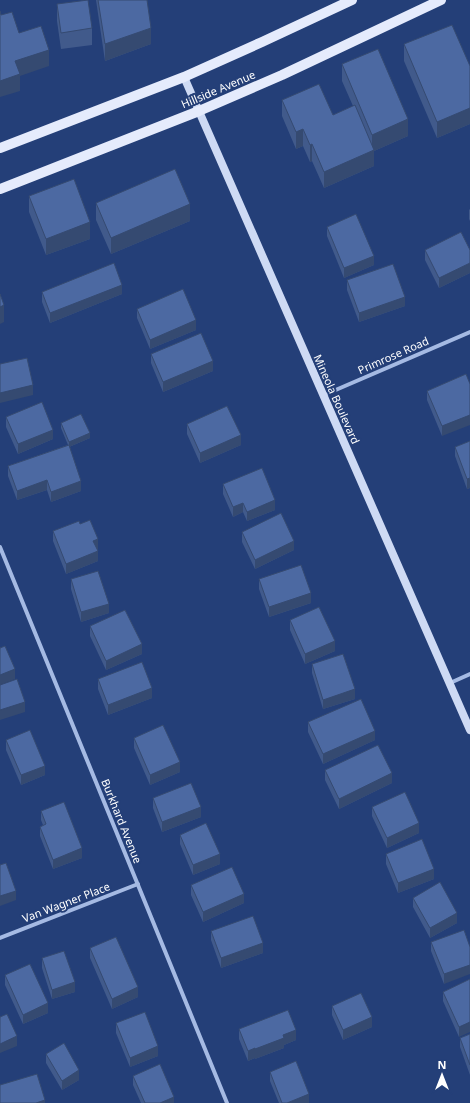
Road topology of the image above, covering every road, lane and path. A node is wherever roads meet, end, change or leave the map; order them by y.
1 (352, 0) edge
2 (439, 0) edge
3 (184, 77) junction
4 (199, 111) junction
5 (0, 148) edge
6 (0, 189) edge
7 (470, 332) edge
8 (323, 396) junction
9 (0, 546) edge
10 (470, 674) edge
11 (450, 683) junction
12 (470, 730) edge
13 (138, 884) junction
14 (0, 938) edge
15 (227, 1103) edge

1 - 3 main road
2 - 4 main road, Hillside Avenue
3 - 4 main road, Mineola Boulevard
3 - 5 main road
4 - 6 main road, Hillside Avenue
4 - 8 main road, Mineola Boulevard
7 - 8 street, Primrose Road
8 - 11 main road, Mineola Boulevard
9 - 13 street, Burkhard Avenue
10 - 11 street
11 - 12 main road, Mineola Boulevard
13 - 14 street, Van Wagner Place
13 - 15 street, Burkhard Avenue

